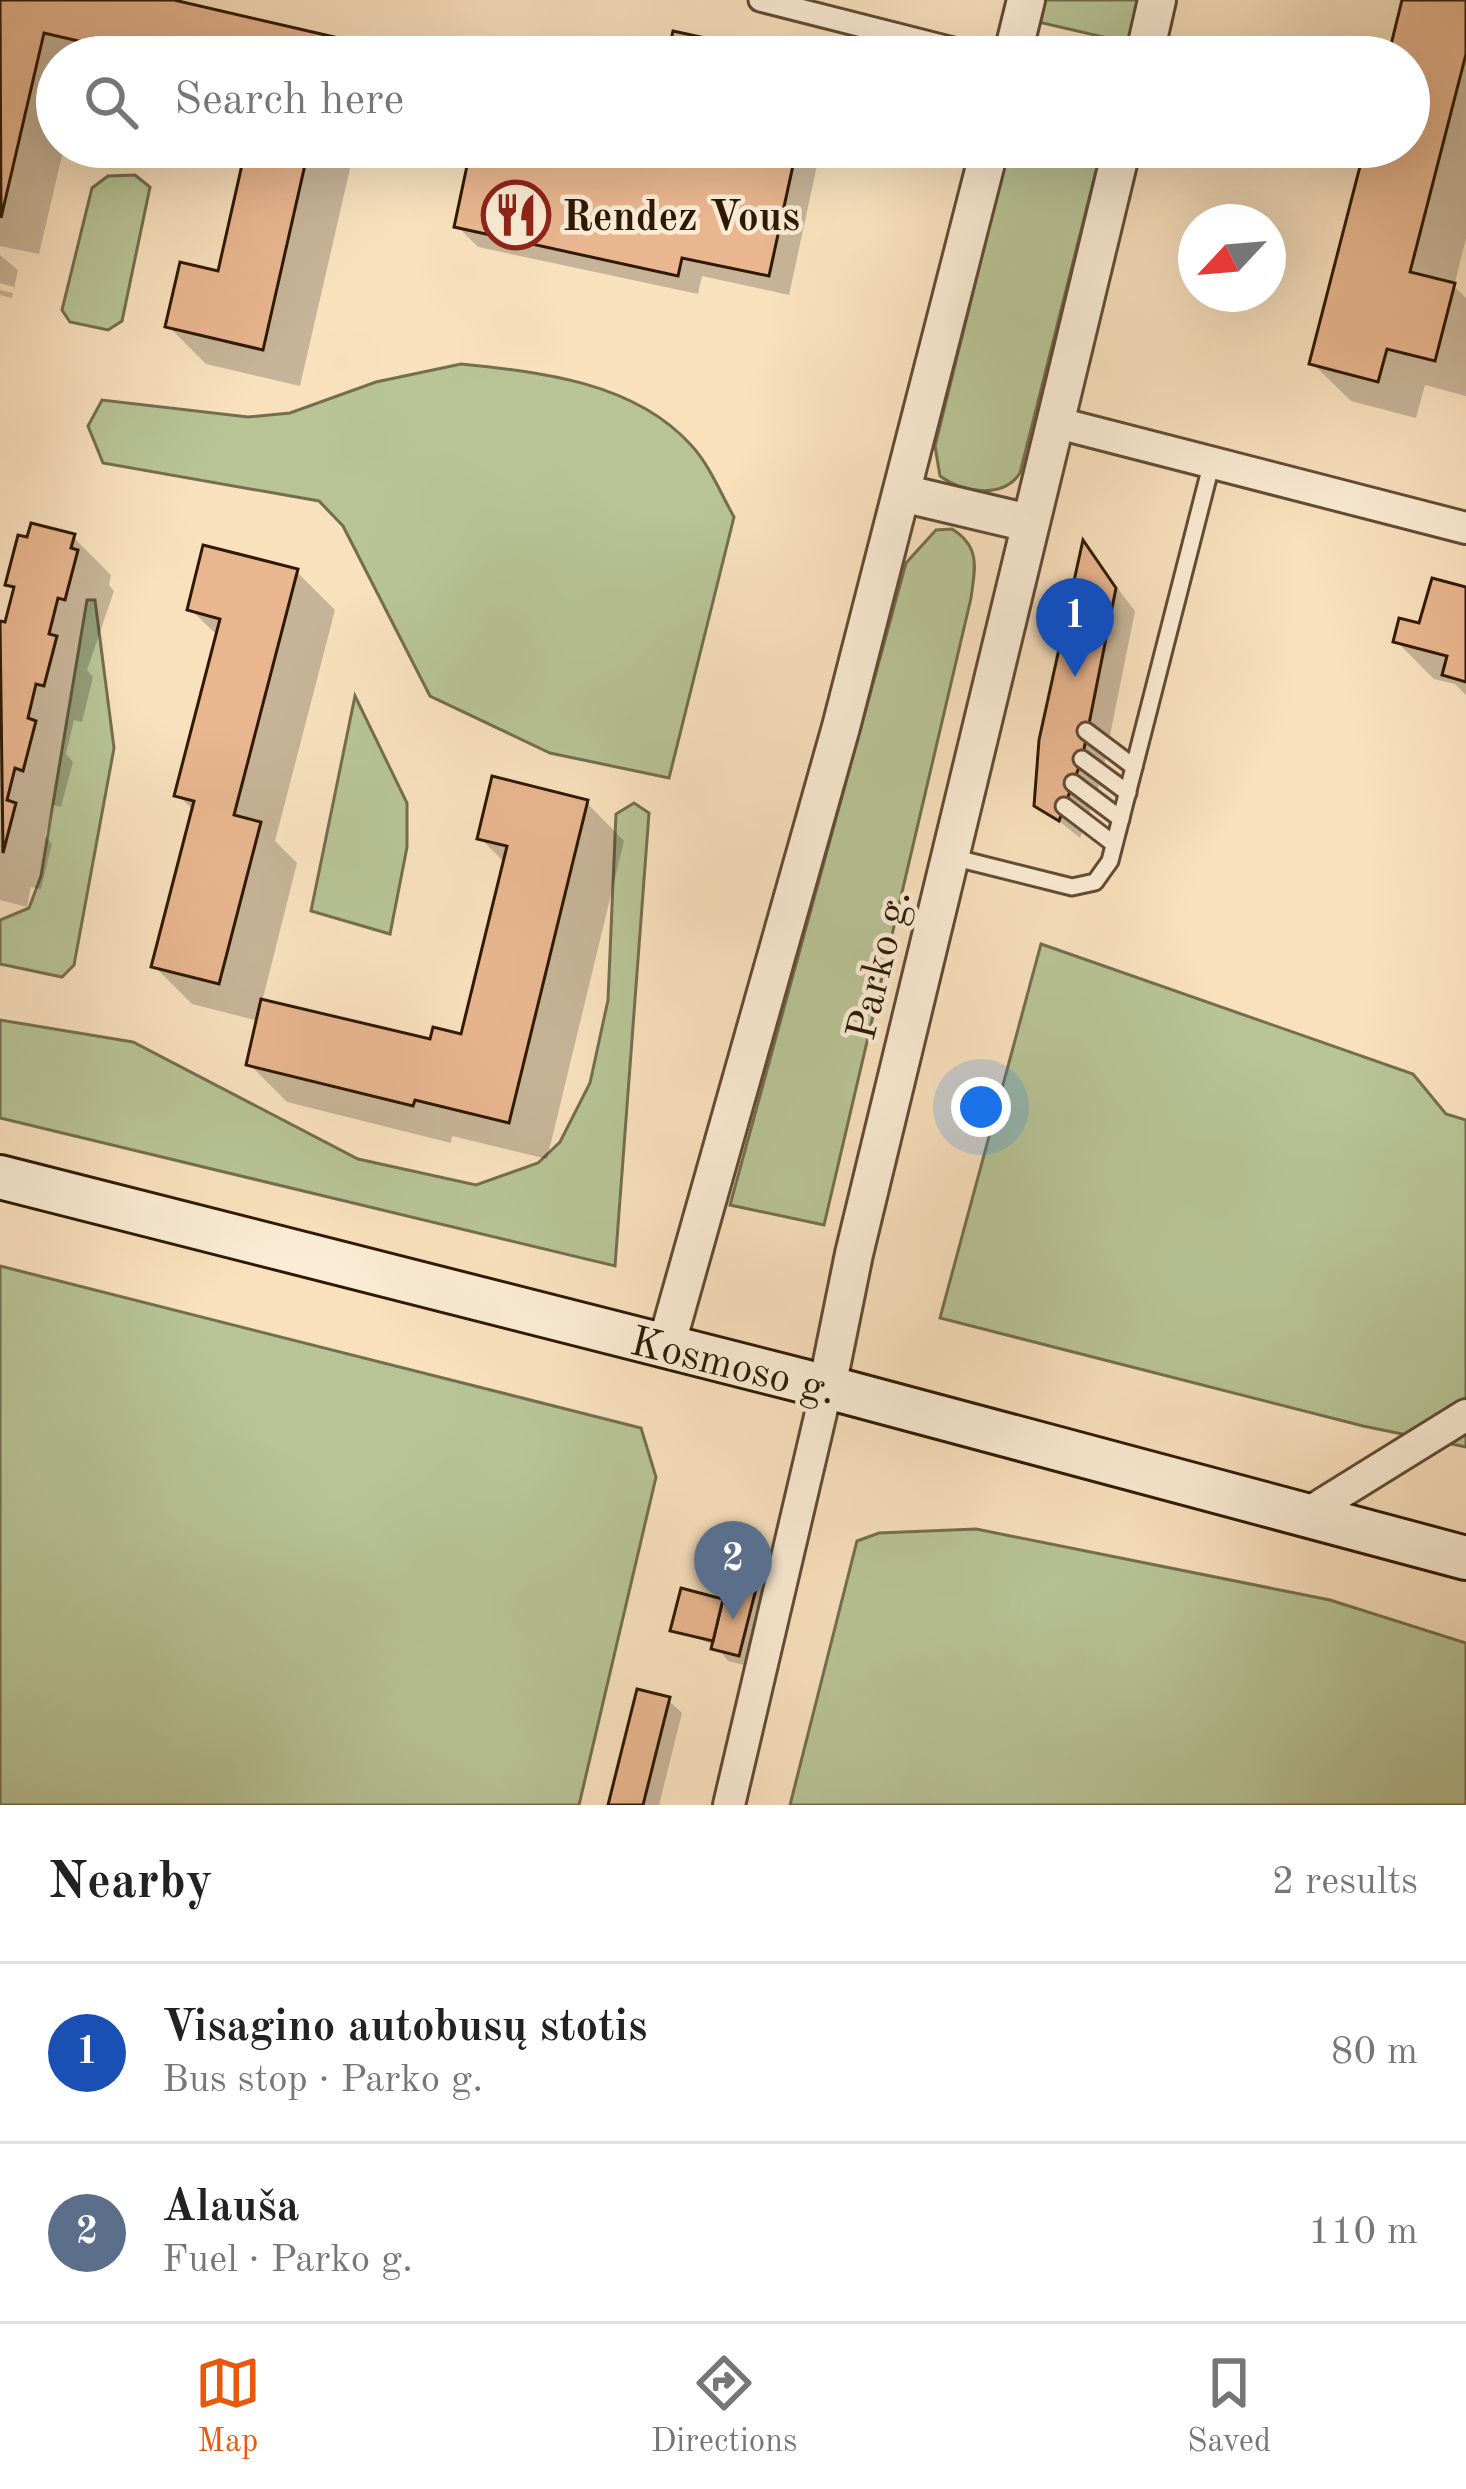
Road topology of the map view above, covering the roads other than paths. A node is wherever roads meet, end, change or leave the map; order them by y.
1 (760, 0) edge
2 (1026, 0) edge
3 (1157, 0) edge
4 (902, 36) edge
5 (1017, 36) edge
6 (1149, 36) edge
7 (985, 168) edge
8 (1117, 168) edge
9 (1054, 422) junction
10 (1212, 462) junction
11 (902, 493) junction
12 (1029, 524) junction
13 (1466, 528) edge
14 (1086, 731) dead end
15 (1082, 758) dead end
16 (1134, 767) junction
17 (1073, 783) dead end
18 (1128, 793) junction
19 (1064, 806) dead end
20 (1121, 819) junction
21 (1114, 844) junction
22 (949, 856) junction
23 (0, 1177) edge
24 (666, 1346) junction
25 (827, 1388) junction
26 (1466, 1415) edge
27 (1308, 1513) junction
28 (1466, 1558) edge
29 (729, 1805) edge

1 - 4 street
2 - 5 street
3 - 6 street
7 - 11 street
8 - 9 street, Parko g.
9 - 10 street
9 - 12 street, Parko g.
10 - 13 street
10 - 16 lane
11 - 12 street
11 - 24 street
12 - 22 street, Parko g.
14 - 16 lane
15 - 18 lane
16 - 18 lane
17 - 20 lane
18 - 20 lane
19 - 21 lane
20 - 21 lane
21 - 22 lane
22 - 25 street, Parko g.
23 - 24 main road, Kosmoso g.
24 - 25 main road, Kosmoso g.
25 - 27 main road, Kosmoso g.
25 - 29 street, Parko g.
26 - 27 street
27 - 28 main road, Kosmoso g.

